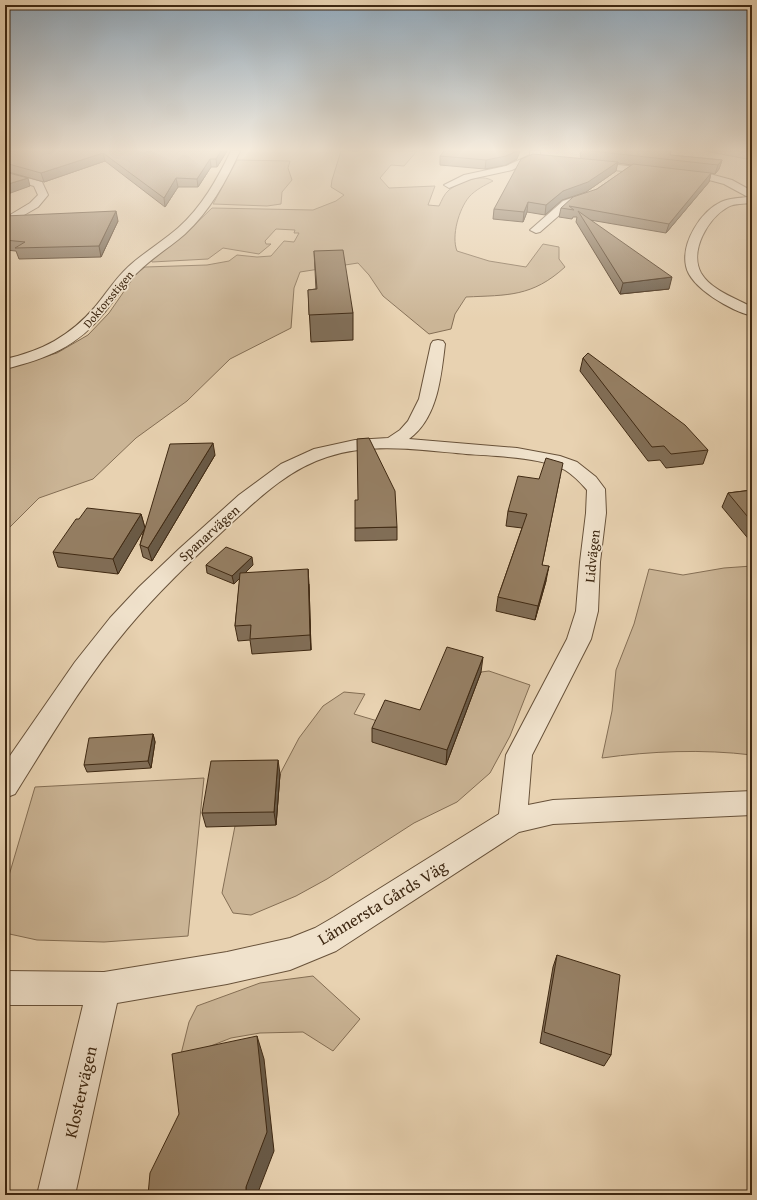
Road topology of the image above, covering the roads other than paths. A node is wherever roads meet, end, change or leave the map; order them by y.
1 (31, 207) edge
2 (202, 207) edge
3 (563, 207) edge
4 (721, 207) edge
5 (5, 223) edge
6 (536, 230) dead end
7 (752, 312) edge
8 (438, 344) dead end
9 (5, 364) edge
10 (393, 443) junction
11 (5, 786) edge
12 (752, 803) edge
13 (512, 821) junction
14 (5, 988) edge
15 (104, 989) junction
16 (56, 1195) edge

1 - 5 street
2 - 9 street, Doktorsstigen
3 - 6 street
4 - 7 street
8 - 10 street
10 - 11 street, Spanarvägen
10 - 13 street, Lidvägen
12 - 13 street, Lännersta Gårds Väg
13 - 15 street, Lännersta Gårds Väg
14 - 15 street, Lännersta Gårds Väg
15 - 16 street, Klostervägen

